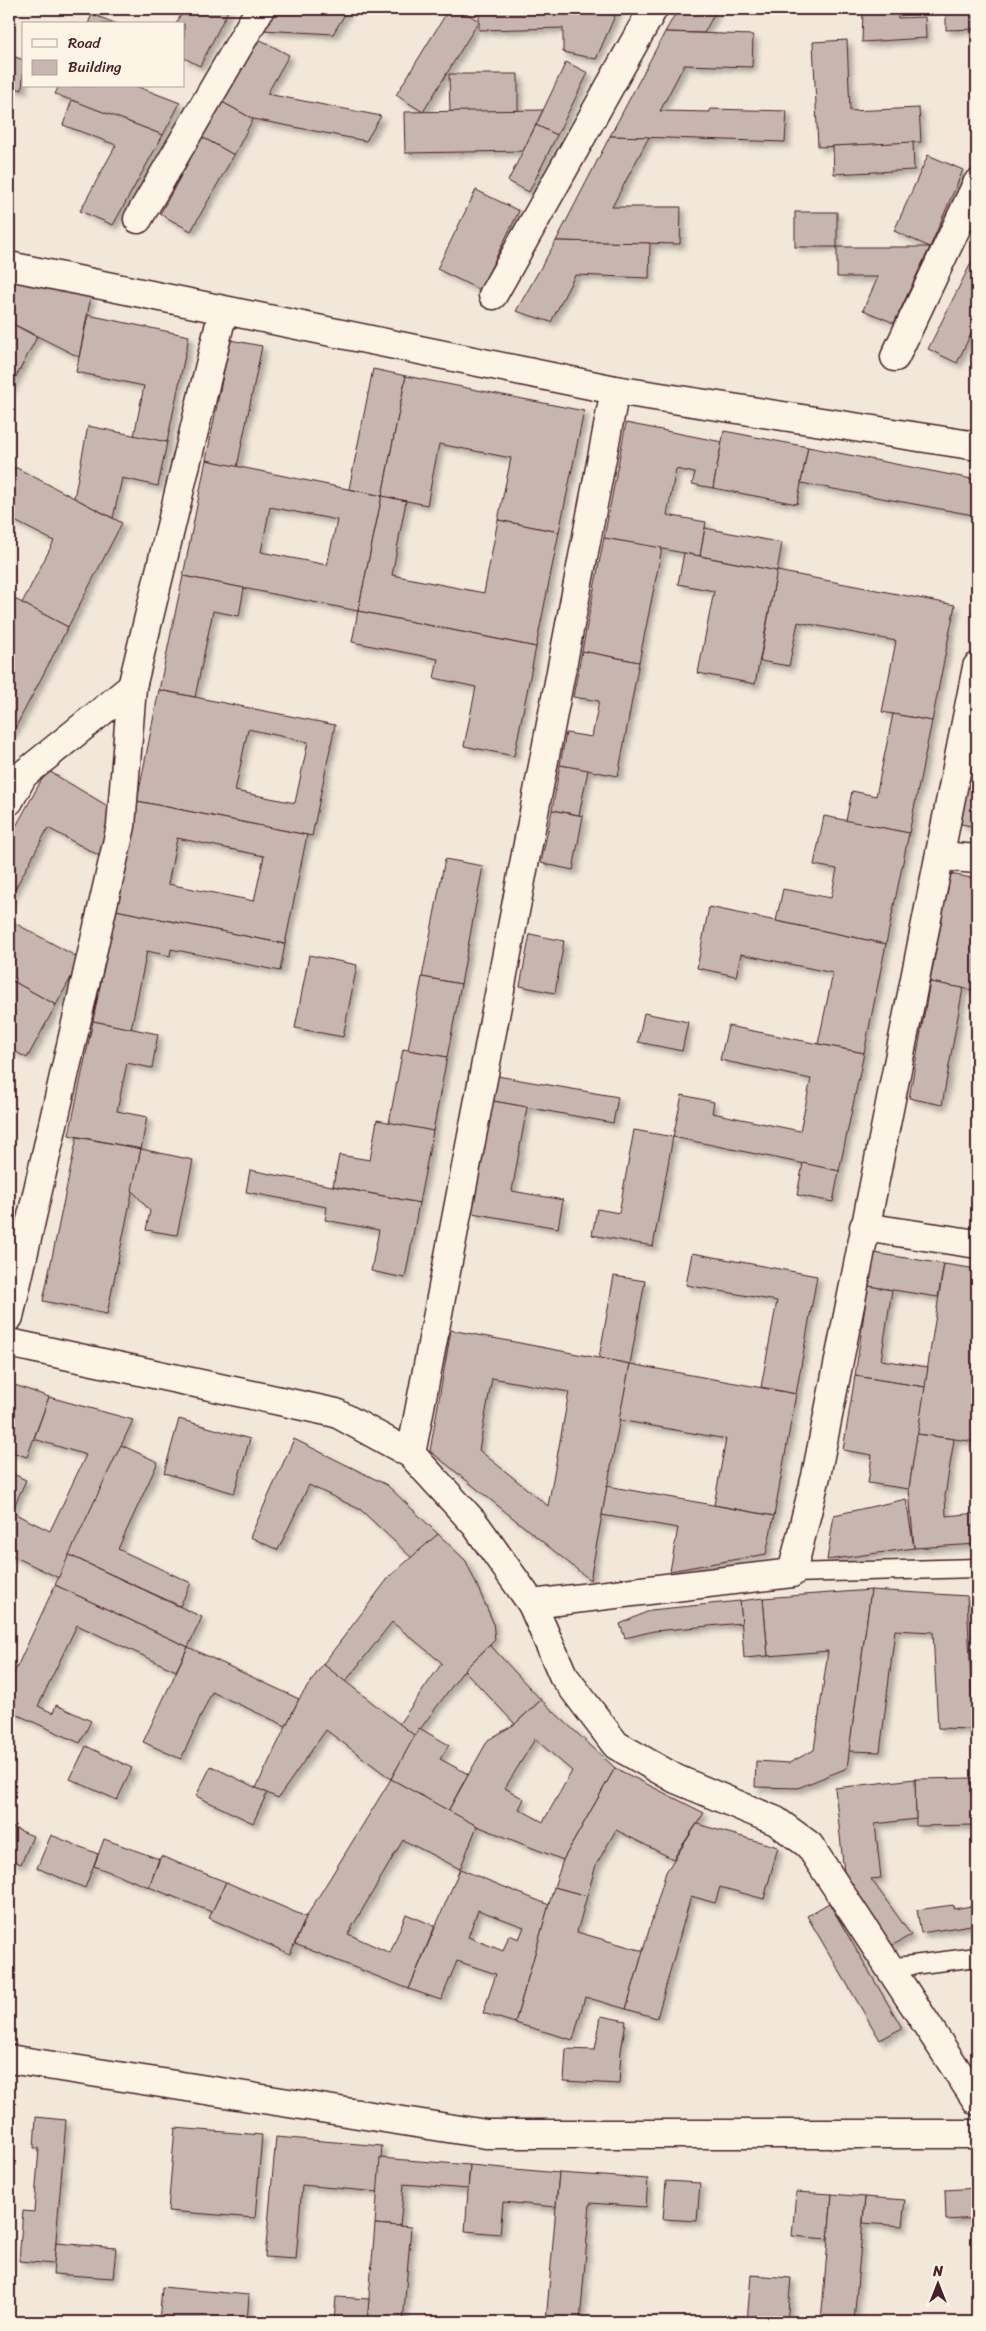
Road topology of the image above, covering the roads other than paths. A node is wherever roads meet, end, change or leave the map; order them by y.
1 (260, 9) edge
2 (653, 9) edge
3 (977, 184) edge
4 (138, 219) dead end
5 (9, 266) edge
6 (493, 295) dead end
7 (223, 311) junction
8 (895, 357) dead end
9 (615, 390) junction
10 (977, 446) edge
11 (977, 667) edge
12 (132, 687) junction
13 (9, 801) edge
14 (941, 856) junction
15 (977, 860) edge
16 (864, 1227) junction
17 (977, 1244) edge
18 (9, 1317) edge
19 (9, 1343) edge
20 (411, 1454) junction
21 (977, 1568) edge
22 (792, 1573) junction
23 (532, 1604) junction
24 (977, 1957) edge
25 (889, 1968) junction
26 (9, 2059) edge
27 (977, 2101) edge
28 (977, 2134) edge

1 - 4 street
2 - 6 street
3 - 8 street
5 - 7 street
7 - 9 street
7 - 12 street
9 - 10 street
9 - 20 street
11 - 14 street
12 - 13 street
12 - 18 street
14 - 15 street
14 - 16 street
16 - 17 street
16 - 22 street
19 - 20 street
20 - 23 street
21 - 22 lane
22 - 23 street
23 - 25 street
24 - 25 lane
25 - 27 street
26 - 28 street

